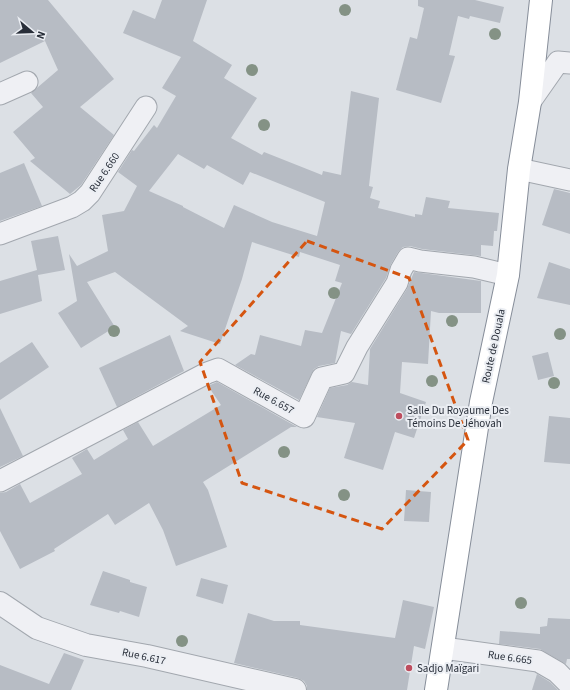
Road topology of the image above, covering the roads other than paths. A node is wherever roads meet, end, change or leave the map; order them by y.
1 (541, 0) edge
2 (570, 63) edge
3 (27, 82) dead end
4 (0, 94) edge
5 (530, 102) junction
6 (146, 107) dead end
7 (519, 169) junction
8 (570, 180) edge
9 (0, 234) edge
10 (508, 275) junction
11 (0, 481) edge
12 (0, 603) edge
13 (443, 648) junction
14 (570, 685) edge
15 (295, 690) edge
16 (436, 690) edge

1 - 5 highway, Route de Douala
2 - 5 street
3 - 4 street
5 - 7 highway, Route de Douala
6 - 9 street, Rue 6.660
7 - 8 street
7 - 10 highway, Route de Douala
10 - 11 street, Rue 6.657
10 - 13 highway, Route de Douala
12 - 15 street, Rue 6.617
13 - 14 street, Rue 6.665
13 - 16 highway, Route de Douala

